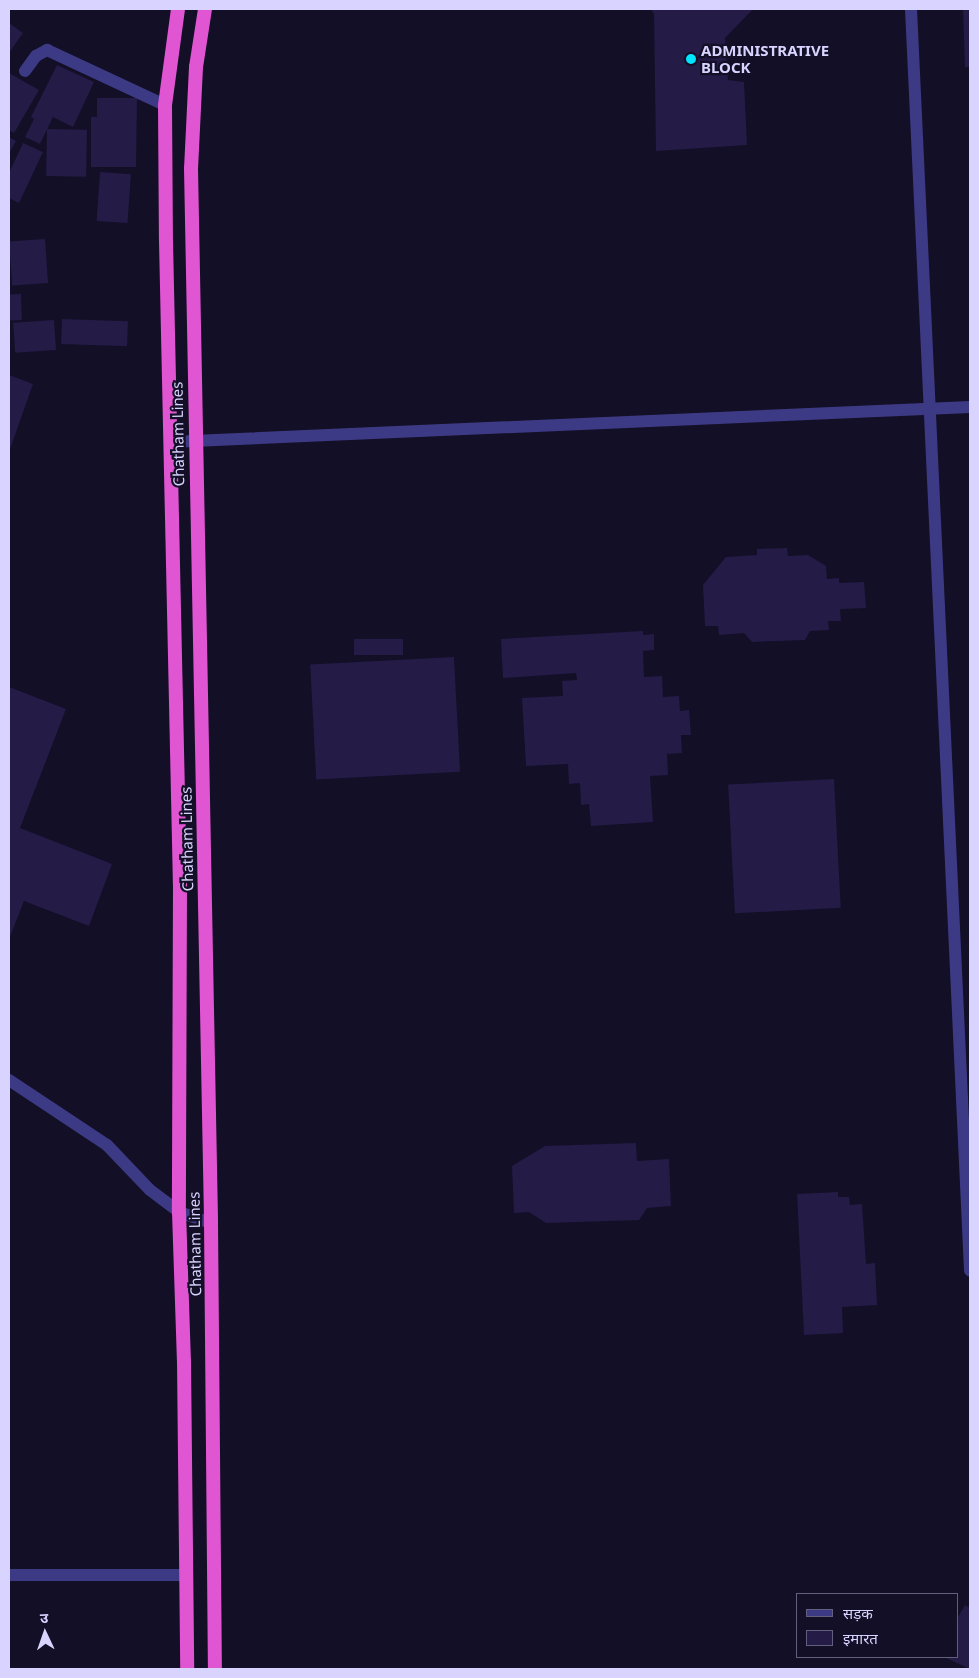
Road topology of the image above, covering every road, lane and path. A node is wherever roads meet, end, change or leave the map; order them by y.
1 (178, 9) edge
2 (205, 9) edge
3 (911, 9) edge
4 (25, 71) dead end
5 (166, 106) junction
6 (970, 407) edge
7 (930, 410) junction
8 (194, 440) junction
9 (170, 442) junction
10 (9, 1080) edge
11 (966, 1101) edge
12 (179, 1212) junction
13 (211, 1223) junction
14 (970, 1271) edge
15 (9, 1574) edge
16 (186, 1575) junction
17 (188, 1669) edge
18 (215, 1669) edge

1 - 5 highway, Chatham Lines
2 - 8 highway, Chatham Lines
3 - 7 street
4 - 5 street
5 - 9 highway, Chatham Lines
6 - 7 street
7 - 8 street
7 - 11 street
8 - 9 street
8 - 13 highway, Chatham Lines
9 - 12 highway, Chatham Lines
10 - 12 street
11 - 14 street
12 - 13 street
12 - 16 highway, Chatham Lines
13 - 18 highway, Chatham Lines
15 - 16 street
16 - 17 highway, Chatham Lines

